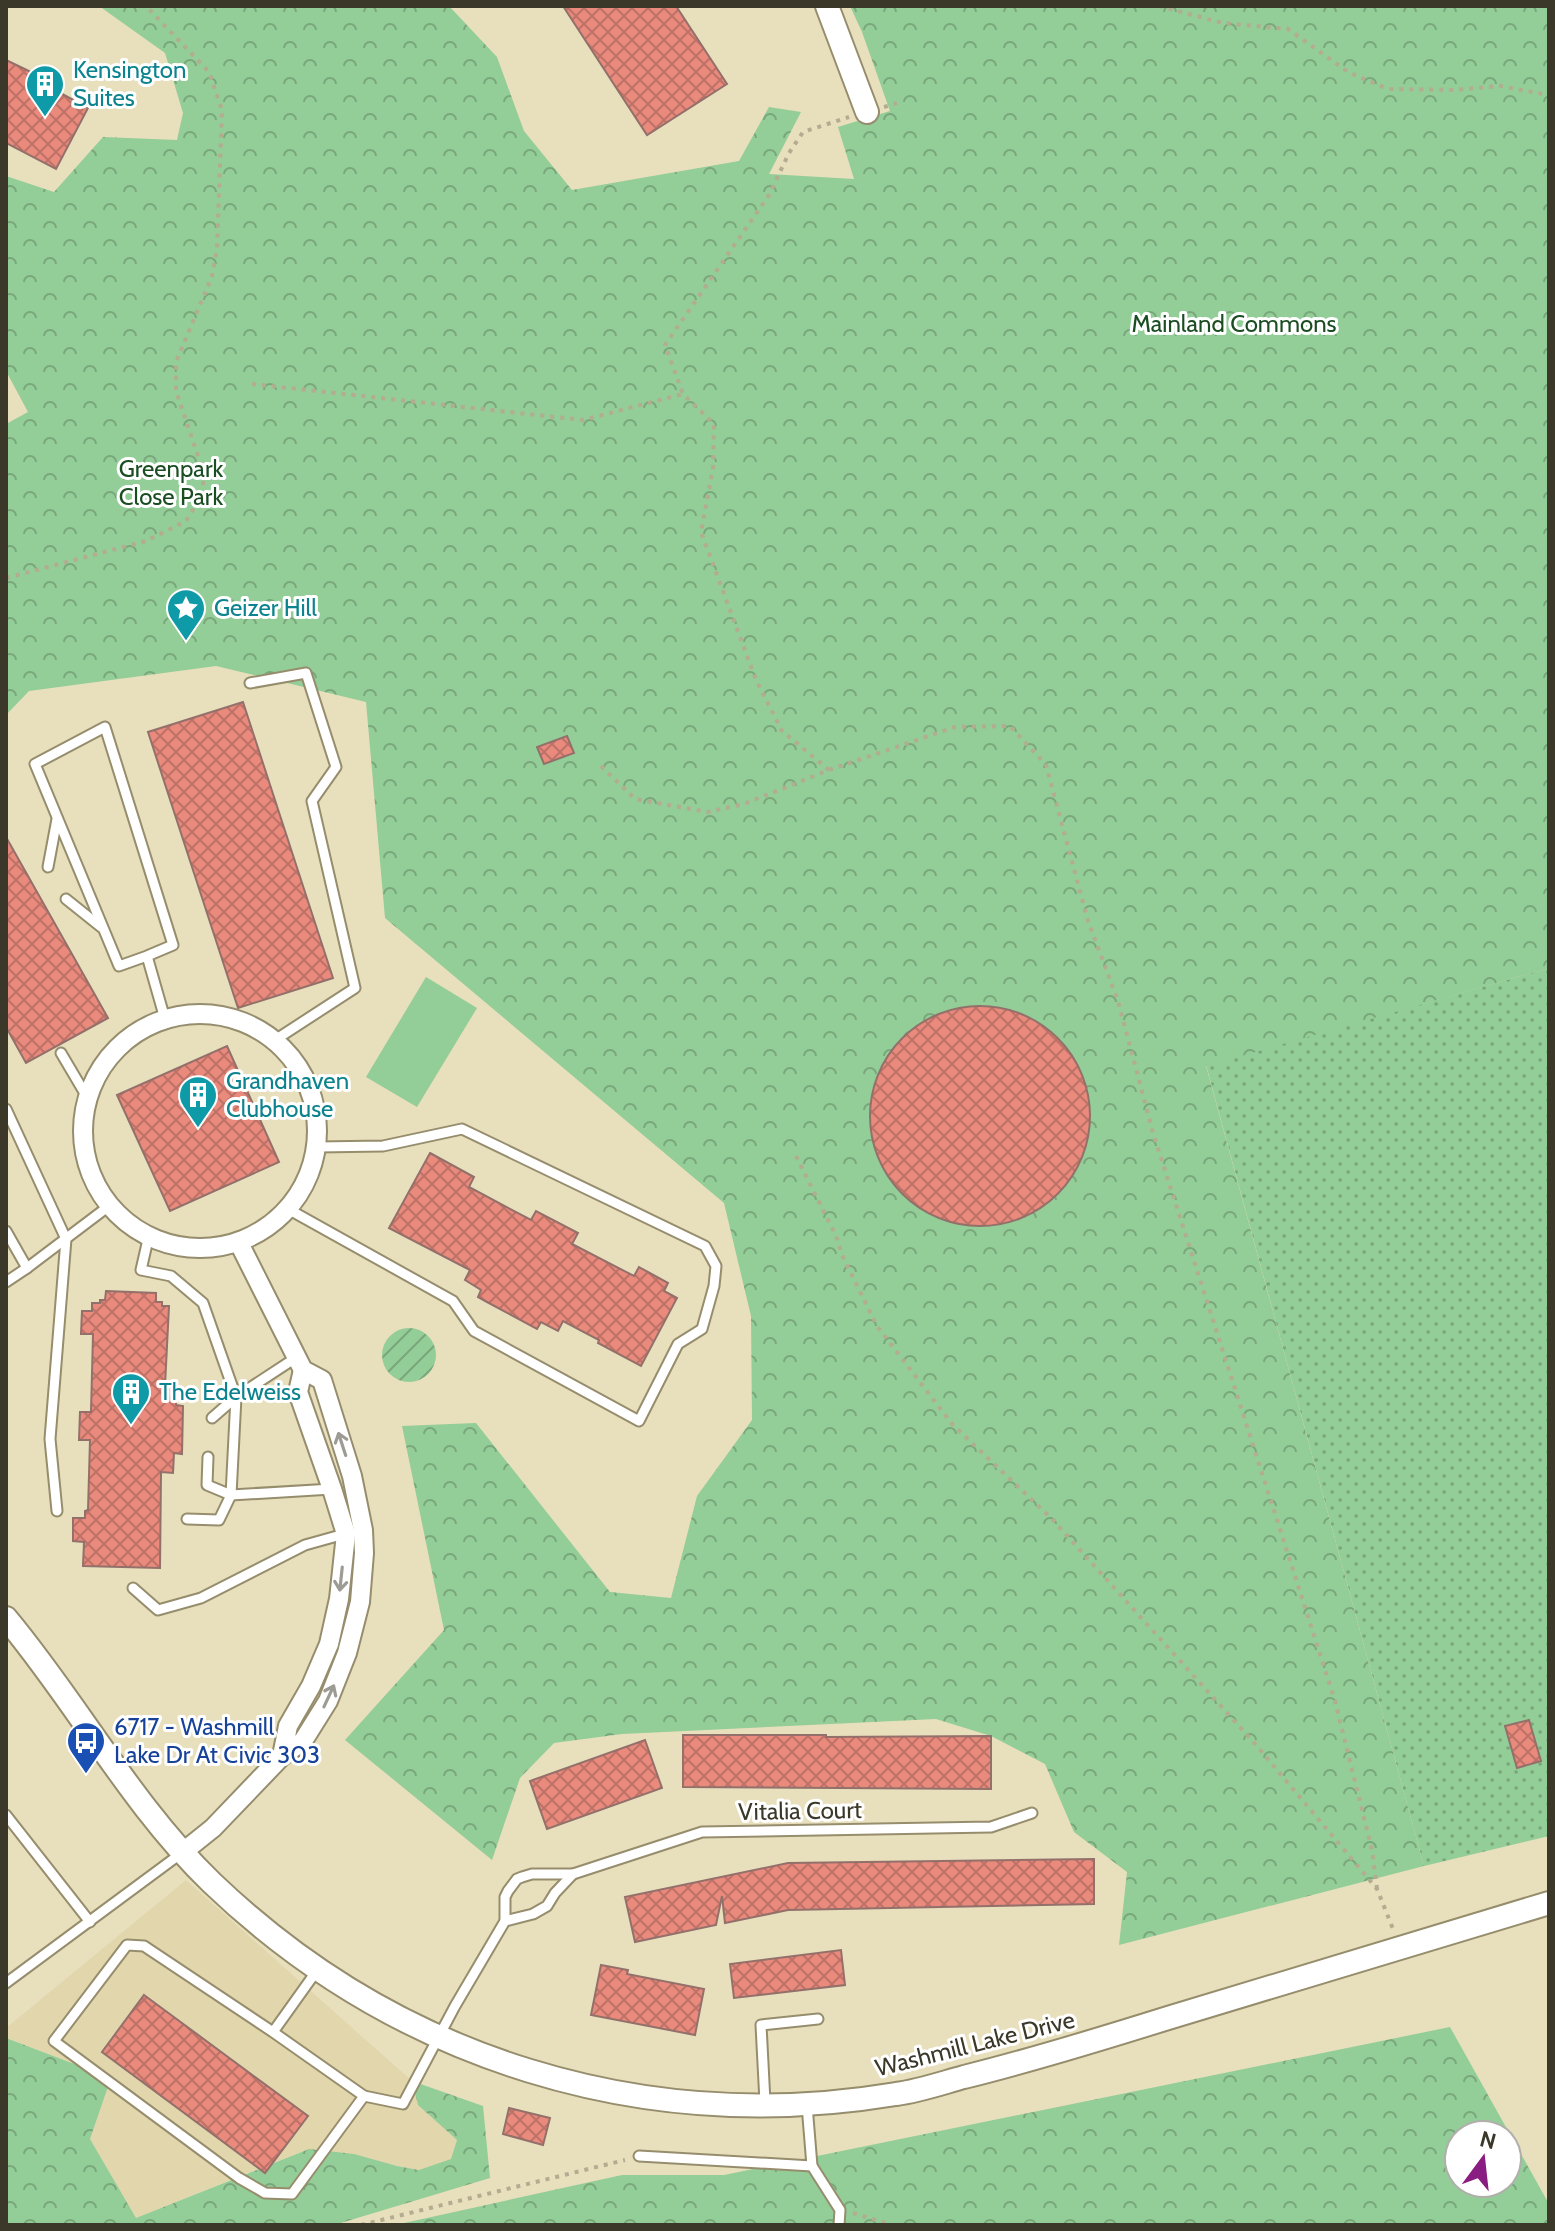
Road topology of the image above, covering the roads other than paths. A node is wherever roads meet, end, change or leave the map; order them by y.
1 (827, 6) edge
2 (867, 112) road end
3 (250, 683) dead end
4 (57, 817) junction
5 (48, 867) dead end
6 (66, 899) dead end
7 (104, 929) junction
8 (147, 956) junction
9 (165, 1019) junction
10 (275, 1040) junction
11 (61, 1053) dead end
12 (87, 1097) junction
13 (6, 1109) edge
14 (318, 1147) junction
15 (109, 1206) junction
16 (288, 1209) junction
17 (6, 1231) edge
18 (149, 1235) junction
19 (66, 1239) junction
20 (239, 1243) junction
21 (27, 1268) junction
22 (6, 1282) edge
23 (300, 1364) junction
24 (236, 1397) junction
25 (212, 1418) dead end
26 (208, 1457) dead end
27 (332, 1489) junction
28 (231, 1495) junction
29 (57, 1511) dead end
30 (187, 1519) dead end
31 (354, 1532) junction
32 (133, 1588) dead end
33 (6, 1618) edge
34 (1032, 1813) dead end
35 (6, 1815) edge
36 (183, 1852) junction
37 (573, 1874) junction
38 (1549, 1903) edge
39 (505, 1921) junction
40 (90, 1922) junction
41 (6, 1967) edge
42 (318, 1969) junction
43 (10, 1980) edge
44 (818, 2019) dead end
45 (273, 2032) junction
46 (438, 2036) junction
47 (364, 2096) junction
48 (807, 2105) junction
49 (765, 2106) junction
50 (639, 2156) road end
51 (812, 2166) junction
52 (839, 2225) edge

1 - 2 street
3 - 10 lane
4 - 5 lane
4 - 7 lane
4 - 8 lane
6 - 7 lane
7 - 8 lane
8 - 9 lane
9 - 10 street
9 - 12 street
10 - 14 street
11 - 12 lane
12 - 15 street
13 - 19 lane
14 - 16 street
14 - 16 lane
15 - 18 street
15 - 19 lane
16 - 20 street
17 - 21 lane
18 - 20 street
18 - 24 lane
19 - 21 lane
19 - 29 lane
20 - 23 street
21 - 22 lane
23 - 24 lane
23 - 27 street
31 -> 23 street
24 - 25 lane
24 - 28 lane
26 - 28 lane
27 - 28 lane
27 - 31 street
28 - 30 lane
31 - 32 lane
31 - 36 street
33 - 36 street, Washmill Lake Drive
34 - 37 lane, Vitalia Court
35 - 40 lane
36 - 40 lane
36 - 42 street, Washmill Lake Drive
37 - 39 lane
37 - 39 lane, Vitalia Court
38 - 48 street, Washmill Lake Drive
39 - 46 lane, Vitalia Court
40 - 43 lane
41 - 43 lane
42 - 45 lane
42 - 46 street, Washmill Lake Drive
44 - 49 lane
45 - 47 lane
45 - 47 lane
46 - 47 lane, Vitalia Court
46 - 49 street, Washmill Lake Drive
48 - 49 street, Washmill Lake Drive
48 - 51 lane
50 - 51 lane
51 - 52 lane

